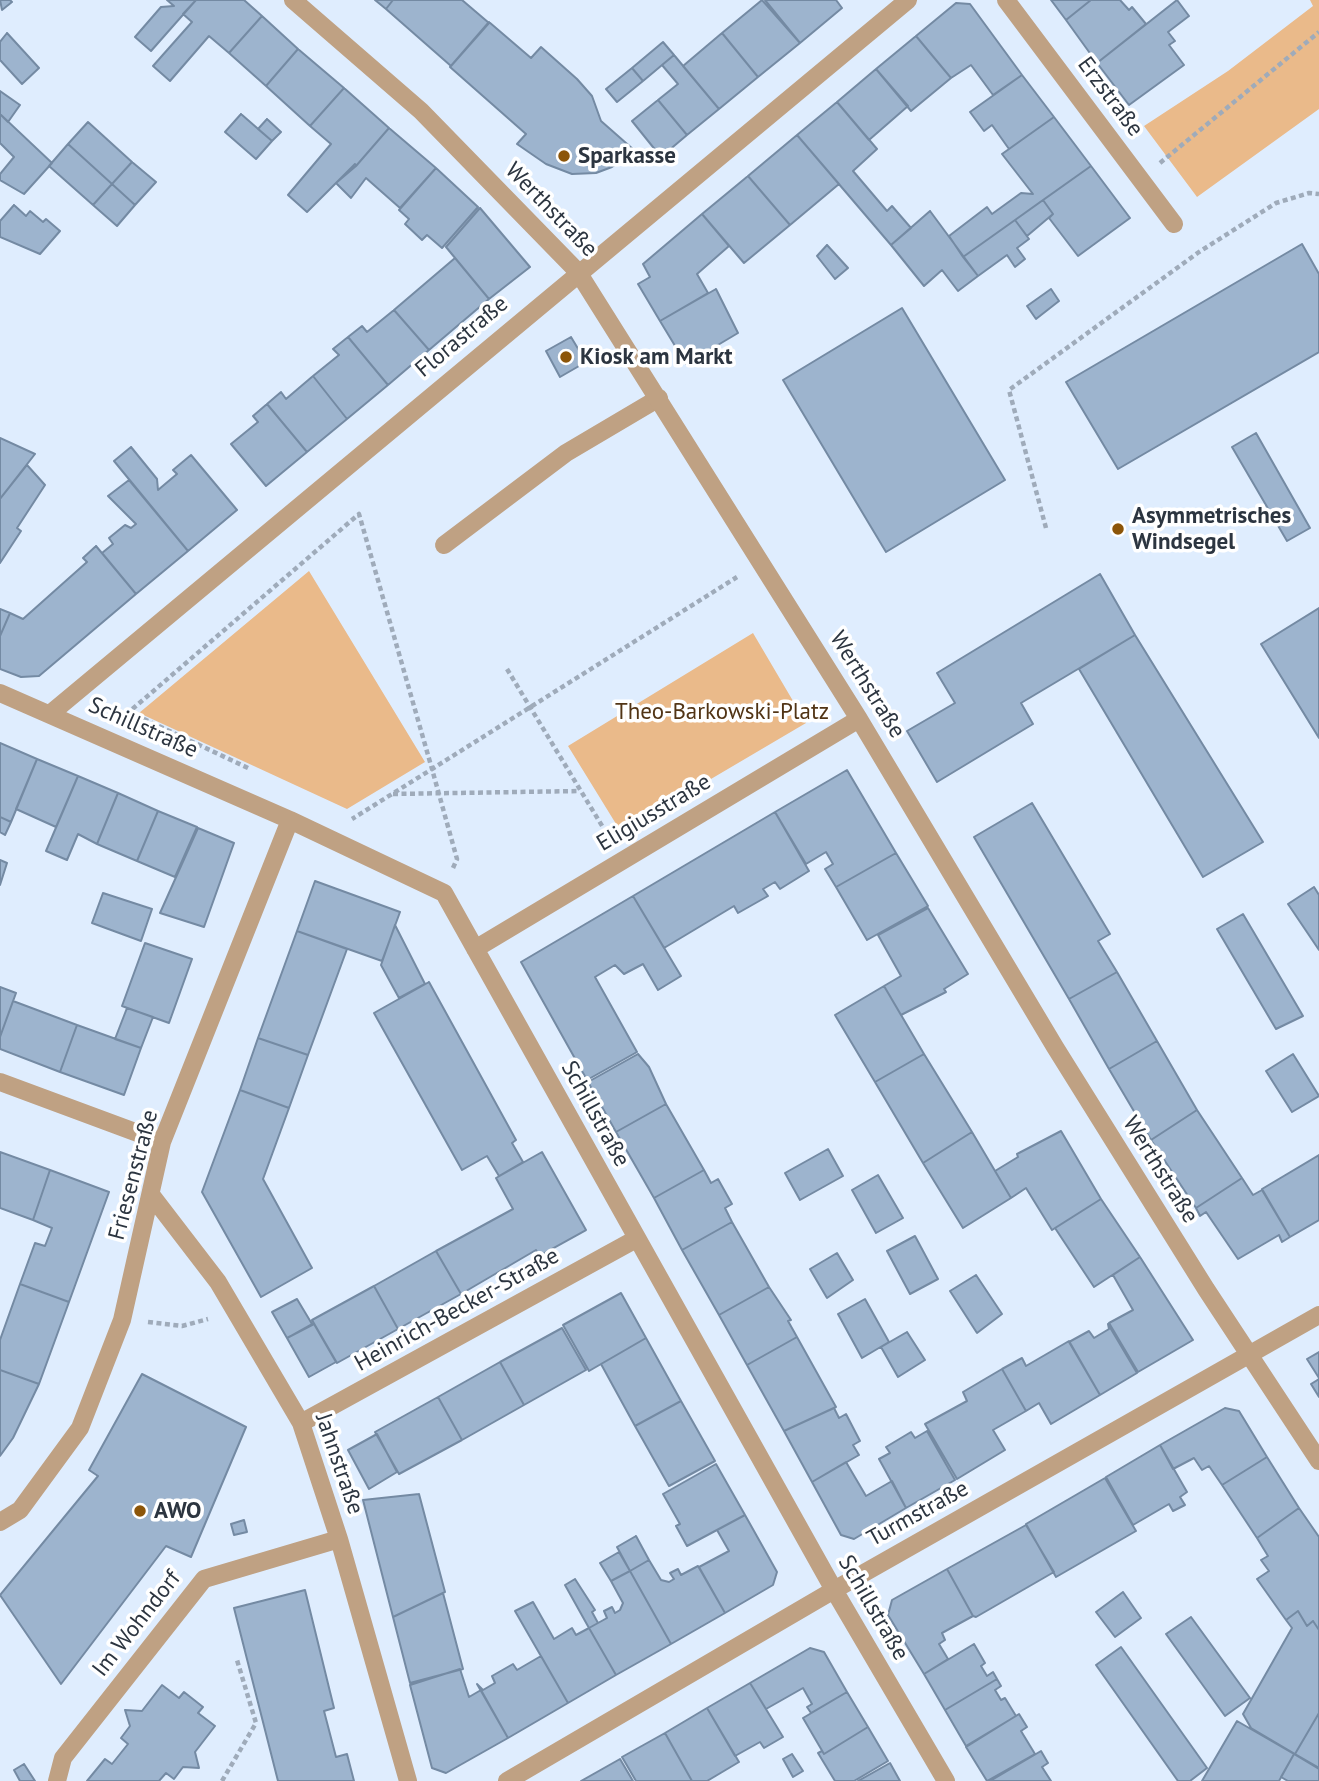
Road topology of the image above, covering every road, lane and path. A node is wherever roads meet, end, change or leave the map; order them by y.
1 (293, 0) edge
2 (908, 0) edge
3 (1006, 0) edge
4 (1319, 32) edge
5 (1140, 178) junction
6 (1319, 194) edge
7 (1174, 224) dead end
8 (578, 272) junction
9 (659, 398) junction
10 (1046, 528) dead end
11 (444, 545) dead end
12 (761, 562) junction
13 (507, 669) dead end
14 (0, 693) edge
15 (530, 708) junction
16 (50, 714) junction
17 (859, 719) junction
18 (432, 769) junction
19 (253, 771) dead end
20 (581, 791) junction
21 (391, 794) junction
22 (439, 795) junction
23 (341, 812) dead end
24 (353, 818) junction
25 (290, 820) junction
26 (324, 836) junction
27 (623, 860) junction
28 (444, 893) junction
29 (475, 949) junction
30 (0, 1082) edge
31 (162, 1142) junction
32 (152, 1196) junction
33 (636, 1239) junction
34 (235, 1312) junction
35 (1319, 1315) edge
36 (122, 1320) junction
37 (1249, 1354) junction
38 (301, 1423) junction
39 (1319, 1461) edge
40 (0, 1522) edge
41 (339, 1539) junction
42 (834, 1590) junction
43 (237, 1660) dead end
44 (57, 1781) edge
45 (222, 1781) edge
46 (408, 1781) edge
47 (507, 1781) edge
48 (946, 1781) edge

1 - 8 street, Werthstraße
2 - 8 street, Florastraße
3 - 5 street, Erzstraße
4 - 5 path
5 - 7 street, Erzstraße
6 - 10 path
8 - 9 street, Werthstraße
8 - 16 street, Florastraße
9 - 11 street
9 - 12 street, Werthstraße
12 - 15 path
12 - 17 street, Werthstraße
13 - 15 path
14 - 16 street, Schillstraße
15 - 18 path
15 - 20 path
16 - 25 street, Schillstraße
17 - 27 street, Eligiusstraße
17 - 37 street, Werthstraße
18 - 19 path
18 - 21 path
18 - 22 path
20 - 22 path
20 - 27 path
21 - 22 path
21 - 24 path
22 - 28 path
23 - 24 path
24 - 26 path
25 - 26 street, Schillstraße
25 - 31 street, Friesenstraße
26 - 28 street, Schillstraße
27 - 29 street, Eligiusstraße
28 - 29 street, Schillstraße
29 - 33 street, Schillstraße
30 - 31 street
31 - 32 street, Friesenstraße
32 - 34 street, Jahnstraße
32 - 36 street, Friesenstraße
33 - 38 street, Heinrich-Becker-Straße
33 - 42 street, Schillstraße
34 - 36 path
34 - 38 street, Jahnstraße
35 - 37 street, Turmstraße
36 - 40 street, Friesenstraße
37 - 39 street, Werthstraße
37 - 42 street, Turmstraße
38 - 41 street, Jahnstraße
41 - 44 street, Im Wohndorf
41 - 46 street, Jahnstraße
42 - 47 street, Turmstraße
42 - 48 street, Schillstraße
43 - 45 path

